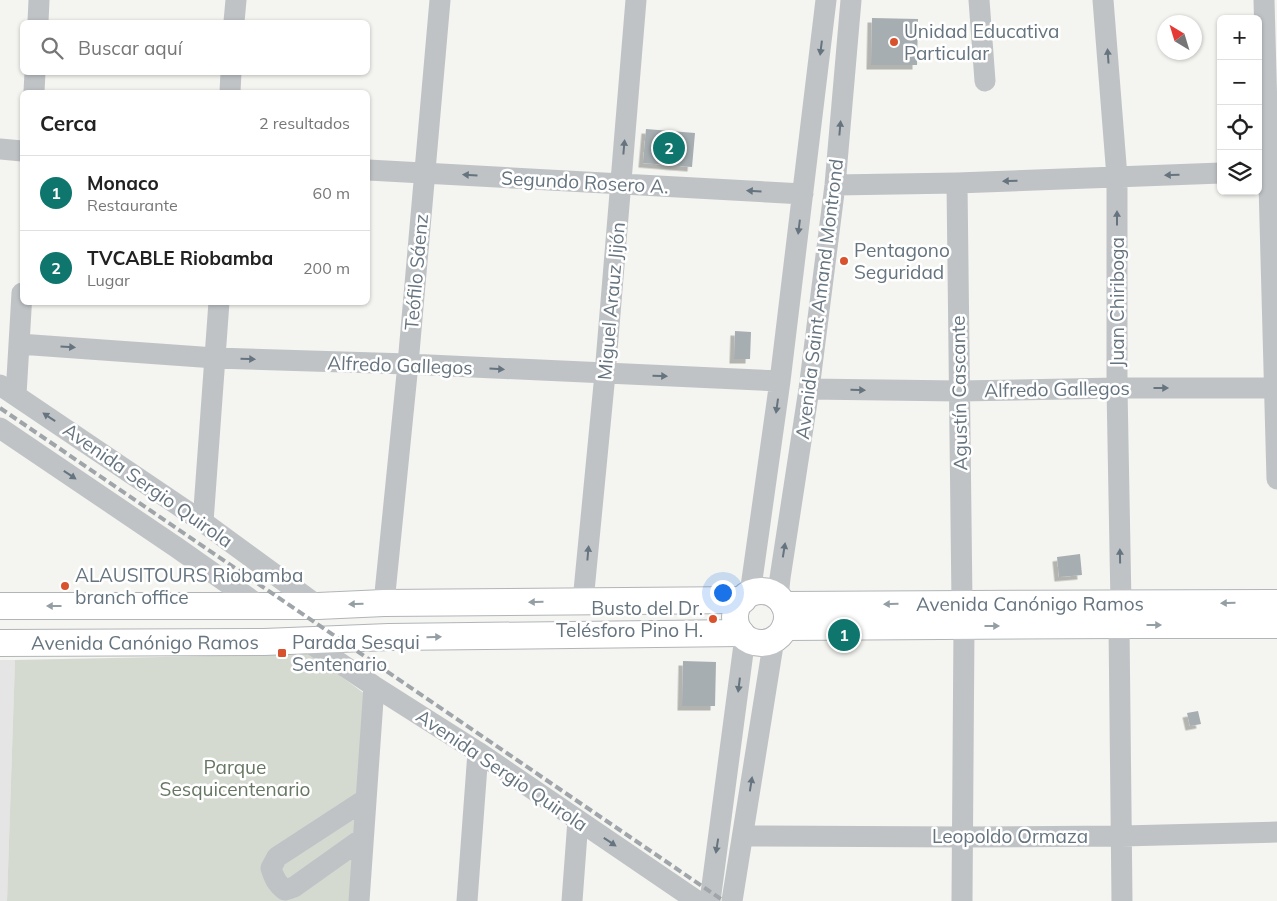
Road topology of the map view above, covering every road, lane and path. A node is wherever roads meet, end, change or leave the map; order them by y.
1 (39, 0) edge
2 (236, 0) edge
3 (440, 0) edge
4 (636, 0) edge
5 (826, 0) edge
6 (851, 0) edge
7 (979, 0) edge
8 (1103, 0) edge
9 (1264, 0) edge
10 (38, 20) edge
11 (234, 20) edge
12 (35, 75) edge
13 (232, 75) edge
14 (985, 81) dead end
15 (34, 90) edge
16 (230, 90) edge
17 (0, 150) edge
18 (20, 151) edge
19 (370, 170) edge
20 (1264, 171) edge
21 (425, 173) junction
22 (1217, 173) edge
23 (1117, 177) junction
24 (957, 183) junction
25 (621, 184) junction
26 (835, 185) junction
27 (803, 194) junction
28 (1274, 241) edge
29 (21, 305) edge
30 (218, 305) edge
31 (19, 344) junction
32 (216, 358) junction
33 (408, 364) junction
34 (605, 374) junction
35 (780, 381) junction
36 (1117, 388) junction
37 (1275, 388) junction
38 (810, 389) junction
39 (8, 390) edge
40 (959, 391) junction
41 (0, 428) edge
42 (1277, 479) edge
43 (203, 522) junction
44 (746, 597) junction
45 (584, 601) junction
46 (384, 603) junction
47 (1277, 603) edge
48 (0, 606) edge
49 (260, 606) junction
50 (318, 606) junction
51 (963, 614) junction
52 (1120, 614) junction
53 (780, 617) junction
54 (1277, 625) edge
55 (743, 635) junction
56 (307, 640) junction
57 (264, 642) junction
58 (0, 643) edge
59 (374, 686) junction
60 (478, 752) junction
61 (366, 799) junction
62 (578, 820) junction
63 (1277, 832) edge
64 (743, 836) junction
65 (1122, 836) junction
66 (963, 837) junction
67 (363, 838) junction
68 (738, 898) edge
69 (359, 901) edge
70 (467, 901) edge
71 (572, 901) edge
72 (697, 901) edge
73 (710, 901) edge
74 (962, 901) edge
75 (1122, 901) edge

1 - 10 street
2 - 11 street
3 - 21 street, Teófilo Sáenz
25 -> 4 street, Miguel Arauz Jijón
5 -> 27 street, Avenida Saint Amand Montrond
26 -> 6 street, Avenida Saint Amand Montrond
7 - 14 street
23 -> 8 street, Juan Chiriboga
9 - 20 street
12 - 15 street
13 - 16 street
17 - 18 street
19 - 21 street, Segundo Rosero A.
20 - 28 street
25 -> 21 street, Segundo Rosero A.
21 - 33 street, Teófilo Sáenz
22 -> 23 street
23 -> 24 street
36 -> 23 street, Juan Chiriboga
24 - 26 street
24 - 40 street, Agustín Cascante
27 -> 25 street, Segundo Rosero A.
25 - 34 street, Miguel Arauz Jijón
26 - 38 street, Avenida Saint Amand Montrond
27 -> 35 street, Avenida Saint Amand Montrond
28 - 37 street
29 - 31 street
30 - 32 street
31 -> 32 street, Alfredo Gallegos
31 - 39 street
32 -> 33 street, Alfredo Gallegos
32 - 43 street
33 -> 34 street, Alfredo Gallegos
33 - 46 street, Teófilo Sáenz
34 -> 35 street, Alfredo Gallegos
45 -> 34 street, Miguel Arauz Jijón
35 -> 44 street, Avenida Saint Amand Montrond
36 -> 37 street, Alfredo Gallegos
36 - 40 street, Alfredo Gallegos
52 -> 36 street, Juan Chiriboga
37 - 42 street
38 -> 40 street, Alfredo Gallegos
53 -> 38 street, Avenida Saint Amand Montrond
43 -> 39 street, Avenida Sergio Quirola
40 - 51 street, Agustín Cascante
41 -> 49 street, Avenida Sergio Quirola
43 - 50 street, Avenida Sergio Quirola
44 - 45 main road, Avenida Canónigo Ramos
44 - 53 main road, Avenida Canónigo Ramos
44 - 55 main road
45 -> 46 main road, Avenida Canónigo Ramos
46 -> 50 main road, Avenida Canónigo Ramos
47 -> 52 main road, Avenida Canónigo Ramos
49 -> 48 main road, Avenida Canónigo Ramos
49 - 50 main road, Avenida Canónigo Ramos
49 - 57 main road
51 - 52 main road, Avenida Canónigo Ramos
51 - 53 main road, Avenida Canónigo Ramos
51 - 66 street, Agustín Cascante
52 -> 54 main road, Avenida Canónigo Ramos
52 - 65 street, Juan Chiriboga
53 - 55 main road, Avenida Canónigo Ramos
64 -> 53 street, Avenida Saint Amand Montrond
56 -> 55 main road, Avenida Canónigo Ramos
55 -> 73 street
56 - 57 main road, Avenida Canónigo Ramos
56 - 59 street, Avenida Sergio Quirola
57 - 58 main road, Avenida Canónigo Ramos
59 - 60 street, Avenida Sergio Quirola
59 - 61 street
60 - 62 street, Avenida Sergio Quirola
60 - 70 street
61 - 67 street
61 - 67 street
62 - 71 street
62 -> 72 street, Avenida Sergio Quirola
63 - 65 street, Leopoldo Ormaza
64 - 66 street, Leopoldo Ormaza
64 - 68 street, Avenida Saint Amand Montrond
65 - 66 street, Leopoldo Ormaza
65 - 75 street, Juan Chiriboga
66 - 74 street, Agustín Cascante
67 - 69 street

